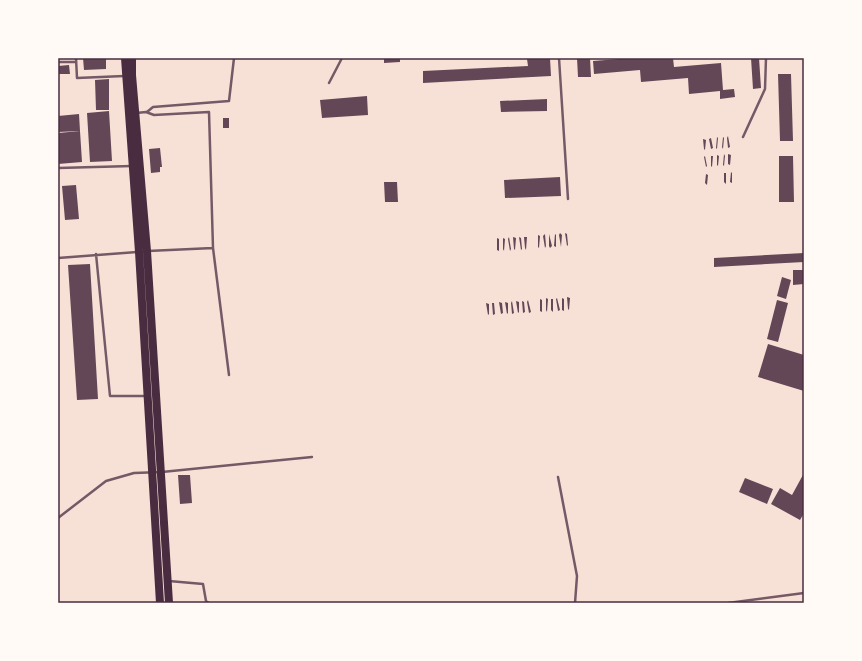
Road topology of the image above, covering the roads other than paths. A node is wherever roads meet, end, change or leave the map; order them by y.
1 (76, 58) edge
2 (234, 58) edge
3 (342, 58) edge
4 (559, 58) edge
5 (766, 58) edge
6 (129, 60) edge
7 (58, 62) edge
8 (76, 62) junction
9 (126, 76) junction
10 (329, 83) dead end
11 (146, 112) junction
12 (135, 113) junction
13 (743, 137) dead end
14 (132, 166) junction
15 (58, 168) edge
16 (568, 199) dead end
17 (213, 248) junction
18 (143, 252) junction
19 (96, 254) junction
20 (58, 258) edge
21 (230, 375) dead end
22 (149, 396) junction
23 (312, 457) dead end
24 (158, 472) junction
25 (558, 477) dead end
26 (58, 518) edge
27 (168, 581) junction
28 (804, 593) edge
29 (160, 603) edge
30 (169, 603) edge
31 (209, 603) edge
32 (575, 603) edge
33 (728, 603) edge

1 - 8 lane
2 - 11 lane
3 - 10 lane
4 - 16 lane
5 - 13 lane
6 - 9 highway
6 - 12 highway
7 - 8 lane
8 - 9 lane
9 - 14 highway
11 - 12 lane
11 - 17 lane
12 - 18 highway
14 - 15 lane
14 - 18 highway
17 - 18 lane
17 - 21 lane
18 - 19 lane
18 - 22 highway
18 - 24 highway
19 - 20 lane
19 - 22 lane
22 - 24 highway
23 - 24 lane
24 - 26 lane
24 - 27 highway
24 - 29 highway
25 - 32 lane
27 - 30 highway
27 - 31 lane
28 - 33 lane

